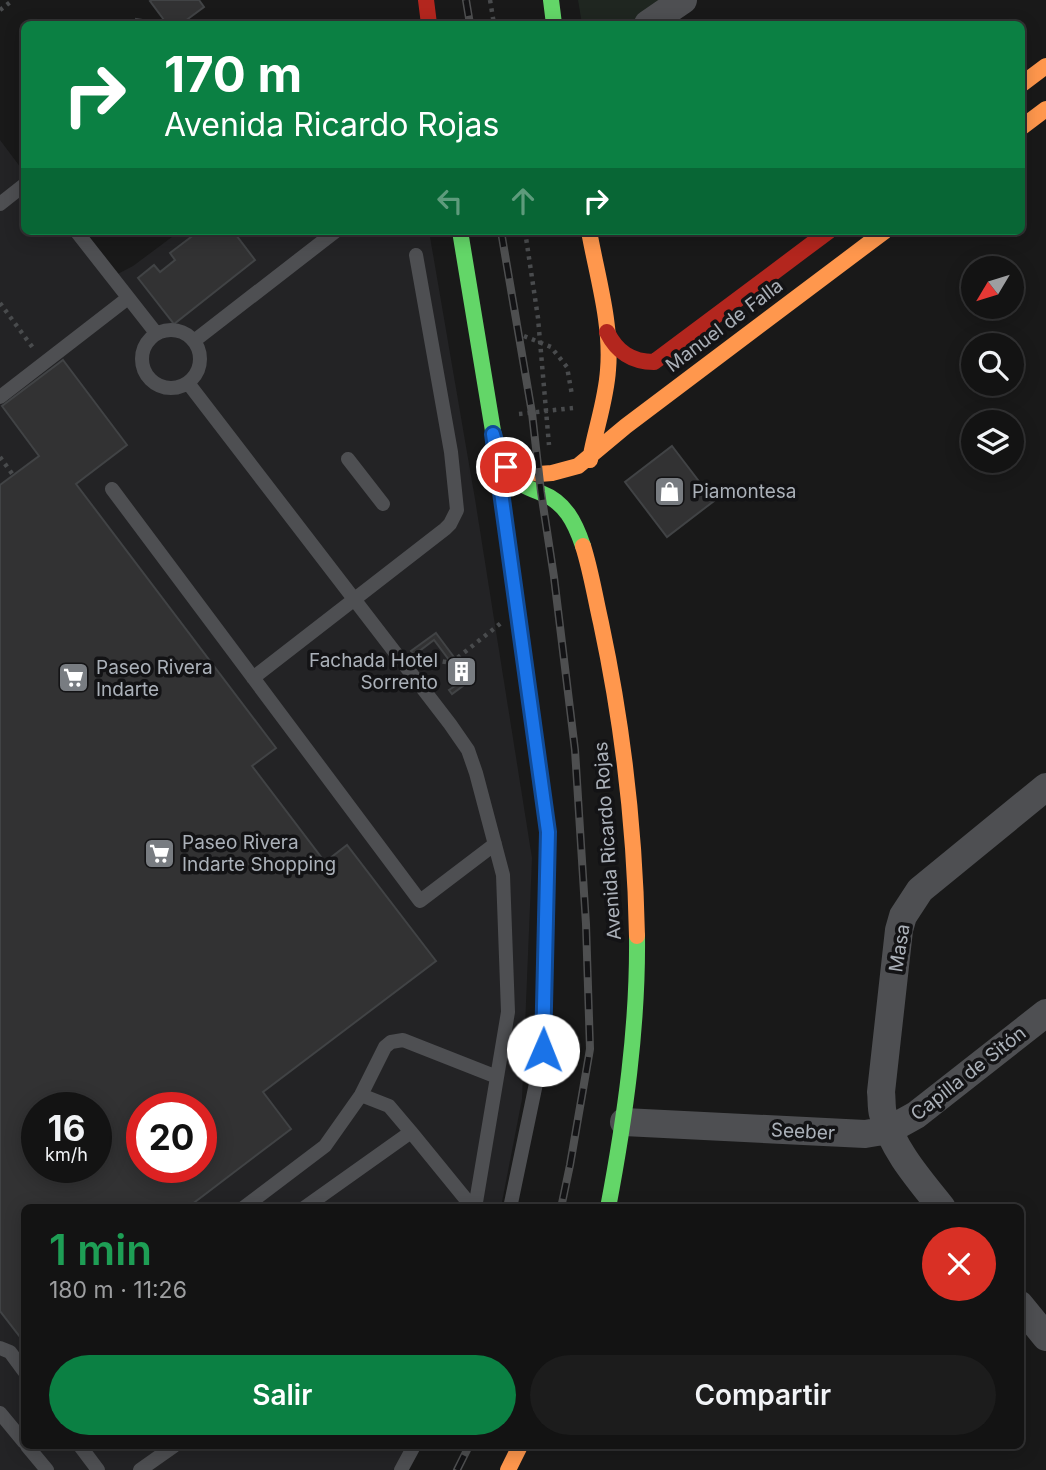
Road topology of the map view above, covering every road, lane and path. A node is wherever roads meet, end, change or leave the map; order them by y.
1 (12, 0) edge
2 (426, 0) edge
3 (490, 0) edge
4 (551, 0) edge
5 (683, 0) edge
6 (0, 10) edge
7 (429, 21) edge
8 (494, 21) edge
9 (554, 21) edge
10 (652, 21) edge
11 (1046, 66) edge
12 (1025, 82) edge
13 (1046, 109) edge
14 (1025, 125) edge
15 (21, 187) edge
16 (0, 204) edge
17 (79, 235) edge
18 (331, 235) edge
19 (450, 235) edge
20 (461, 235) edge
21 (526, 235) edge
22 (590, 235) edge
23 (824, 235) edge
24 (880, 235) edge
25 (416, 255) dead end
26 (470, 294) junction
27 (128, 298) junction
28 (0, 303) edge
29 (607, 332) junction
30 (156, 333) junction
31 (524, 336) dead end
32 (194, 341) junction
33 (540, 342) junction
34 (44, 363) junction
35 (188, 383) junction
36 (0, 397) edge
37 (573, 408) junction
38 (603, 409) junction
39 (546, 412) junction
40 (490, 416) junction
41 (493, 434) junction
42 (591, 456) junction
43 (0, 457) edge
44 (348, 459) dead end
45 (552, 473) junction
46 (13, 475) dead end
47 (589, 475) dead end
48 (112, 489) dead end
49 (383, 504) dead end
50 (586, 510) dead end
51 (587, 557) junction
52 (354, 600) junction
53 (518, 610) junction
54 (408, 670) junction
55 (253, 678) junction
56 (1046, 787) edge
57 (495, 844) junction
58 (1046, 1013) edge
59 (497, 1077) junction
60 (361, 1095) junction
61 (624, 1122) junction
62 (889, 1130) junction
63 (411, 1132) junction
64 (248, 1204) edge
65 (310, 1204) edge
66 (471, 1204) edge
67 (475, 1204) edge
68 (511, 1204) edge
69 (609, 1204) edge
70 (939, 1204) edge
71 (1024, 1310) edge
72 (1046, 1337) edge
73 (0, 1348) edge
74 (21, 1367) edge
75 (0, 1413) edge
76 (21, 1438) edge
77 (30, 1449) edge
78 (81, 1449) edge
79 (170, 1449) edge
80 (412, 1449) edge
81 (518, 1449) edge
82 (47, 1470) edge
83 (98, 1470) edge
84 (140, 1470) edge
85 (401, 1470) edge
86 (508, 1470) edge

1 - 6 path
2 - 7 main road
3 - 8 path
4 - 9 main road
5 - 10 street
11 - 12 main road
13 - 14 main road
15 - 16 lane
17 - 27 lane
18 - 32 lane
19 - 26 lane
20 - 26 main road, Avenida Ricardo Rojas
21 - 33 path
22 - 29 main road
23 - 29 main road, Manuel de Falla
24 - 42 main road, Manuel de Falla
25 - 52 lane
26 - 40 main road, Avenida Ricardo Rojas
27 - 30 lane
27 - 34 lane
28 - 34 path
29 - 38 main road
30 - 32 lane
30 - 35 lane
31 - 33 path
32 - 35 lane
33 - 37 path
33 - 39 path
34 - 36 lane
35 - 52 lane
37 - 38 path
37 - 39 path
38 - 42 main road
39 - 40 path
39 - 45 path
40 - 41 main road, Avenida Ricardo Rojas
41 - 45 main road, Avenida Ricardo Rojas
41 - 51 main road, Avenida Ricardo Rojas
41 - 53 lane
42 - 45 main road, Avenida Ricardo Rojas
42 - 47 main road
43 - 46 path
44 - 49 lane
48 - 55 lane
50 - 51 main road, Avenida Ricardo Rojas
51 - 61 main road, Avenida Ricardo Rojas
52 - 54 lane
52 - 55 lane
53 - 54 path
53 - 68 lane
54 - 57 lane
55 - 57 lane
56 - 62 street, Masa
57 - 59 lane
58 - 62 street, Capilla de Sitón
59 - 60 lane
59 - 67 lane
60 - 63 lane
60 - 64 lane
61 - 62 street, Seeber
61 - 69 main road, Avenida Ricardo Rojas
62 - 70 street
63 - 65 lane
63 - 66 lane
71 - 72 street
73 - 74 lane
75 - 76 lane
77 - 82 lane
78 - 83 lane
79 - 84 lane
80 - 85 lane
81 - 86 main road

